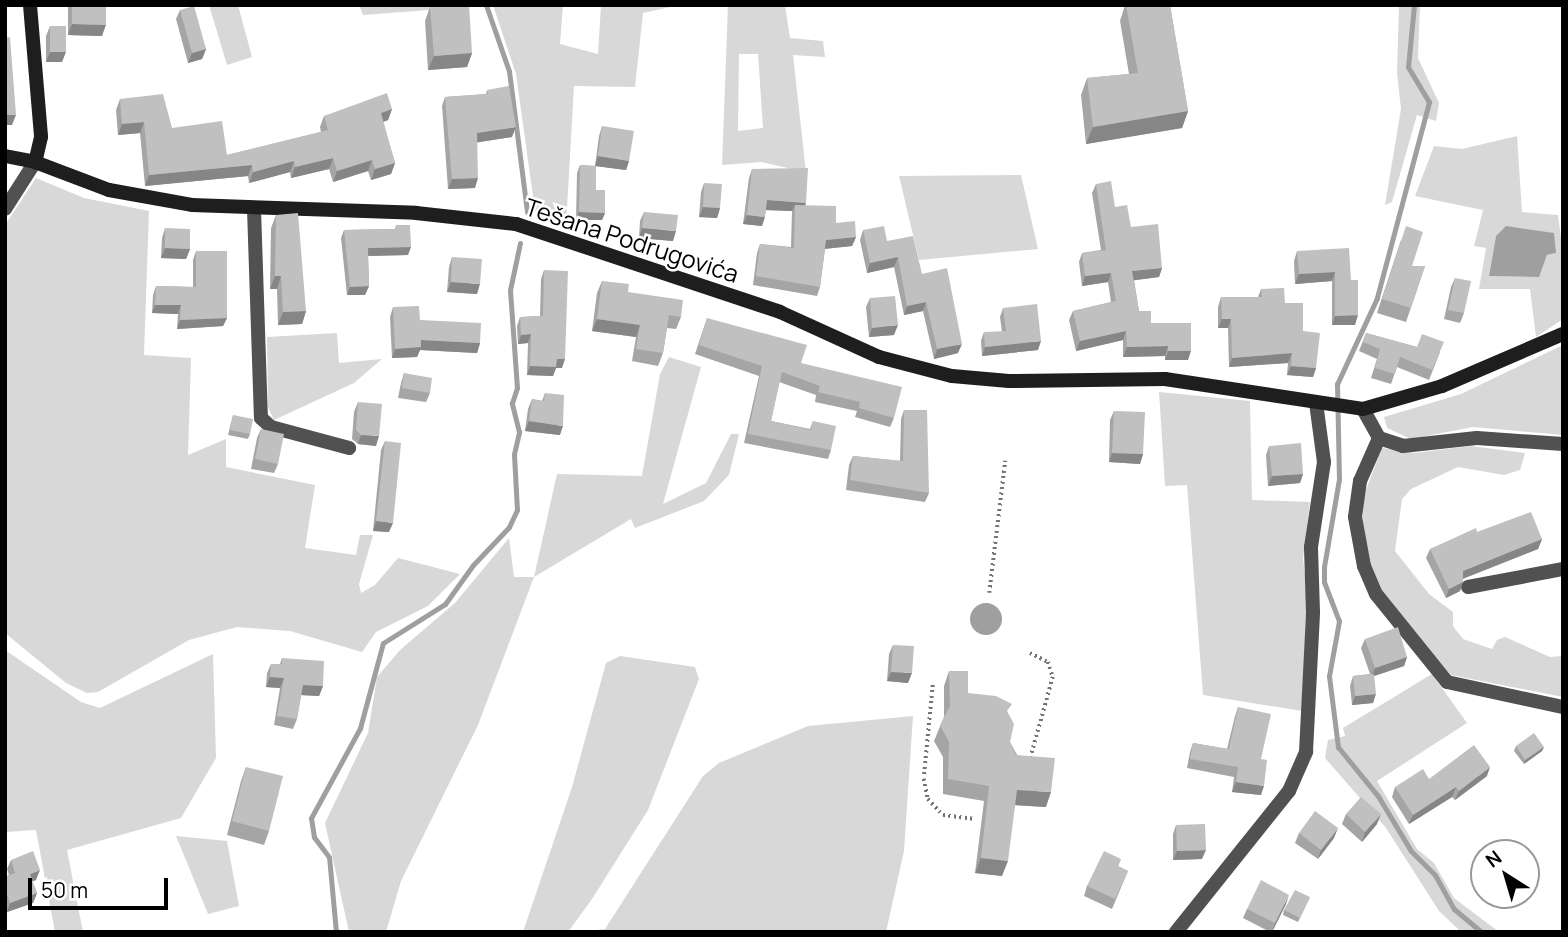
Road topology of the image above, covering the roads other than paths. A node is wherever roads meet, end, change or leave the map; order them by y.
1 (30, 5) edge
2 (5, 156) edge
3 (35, 162) junction
4 (5, 209) edge
5 (254, 209) junction
6 (1563, 334) edge
7 (1322, 404) junction
8 (1363, 409) junction
9 (1379, 438) junction
10 (1563, 444) edge
11 (349, 448) dead end
12 (1563, 569) edge
13 (1468, 587) dead end
14 (1563, 706) edge
15 (1176, 932) edge

1 - 3 street
2 - 3 street, Tešana Podrugovića
3 - 4 street
3 - 5 street, Tešana Podrugovića
5 - 7 street, Tešana Podrugovića
5 - 11 street
6 - 8 street
7 - 8 street, Tešana Podrugovića
7 - 15 street
8 - 9 street
9 - 10 street
9 - 14 street
12 - 13 street

